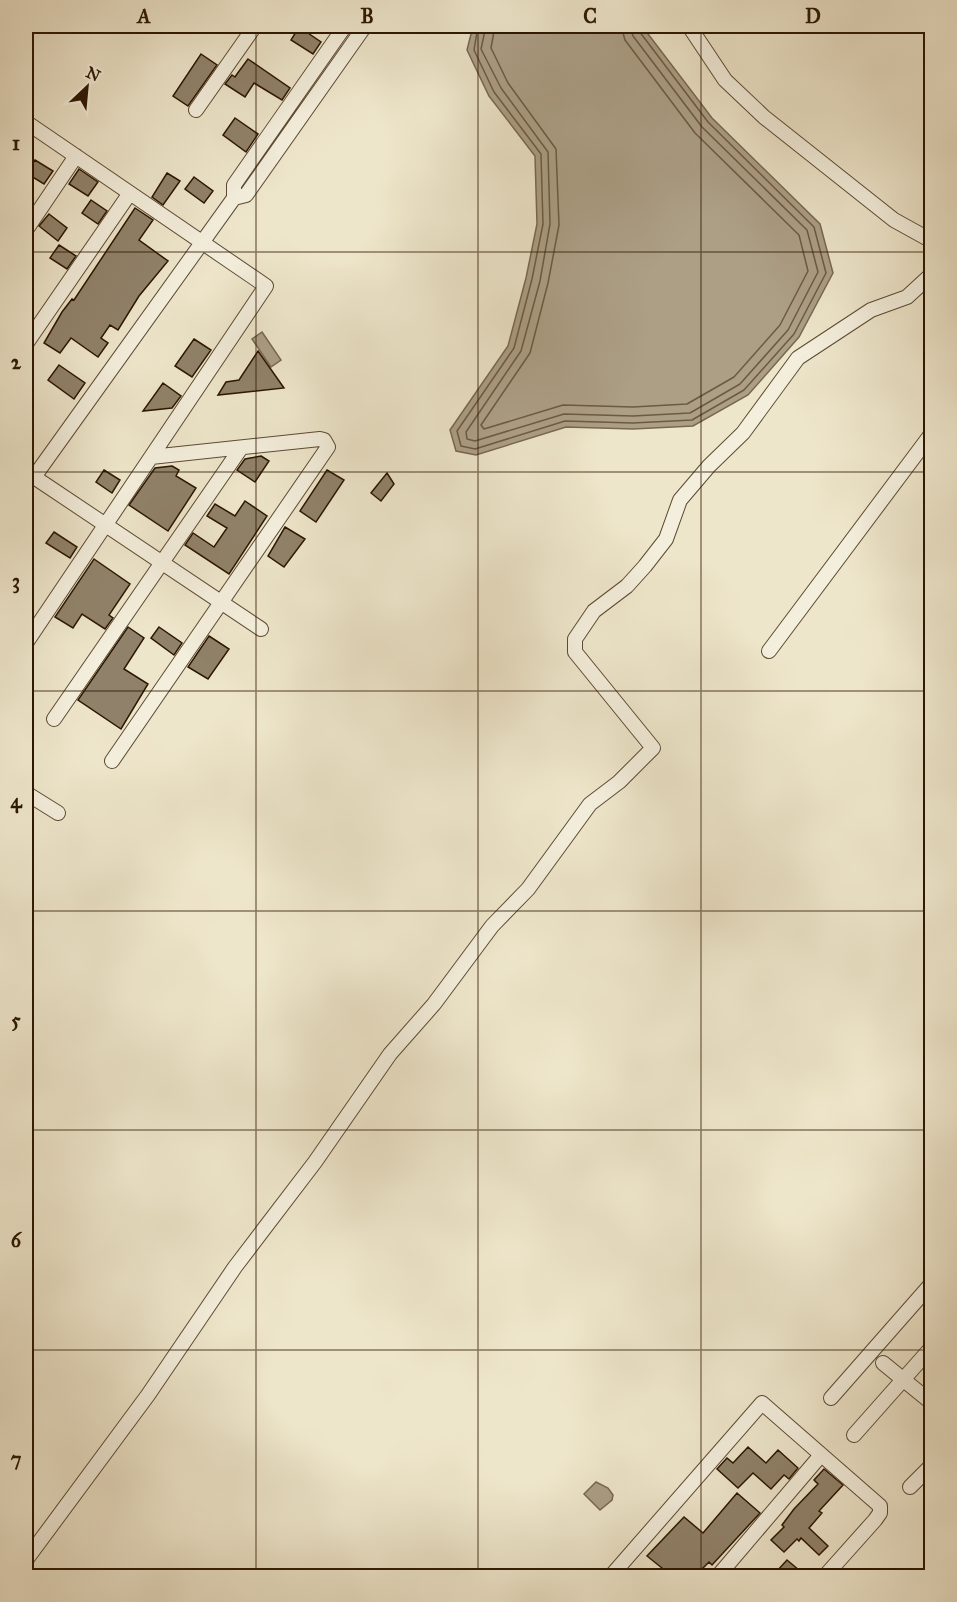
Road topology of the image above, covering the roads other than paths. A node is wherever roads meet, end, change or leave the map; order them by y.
1 (255, 26) edge
2 (345, 26) edge
3 (365, 26) edge
4 (689, 26) edge
5 (196, 110) dead end
6 (26, 122) edge
7 (76, 156) junction
8 (130, 193) junction
9 (234, 198) junction
10 (26, 230) edge
11 (932, 241) edge
12 (201, 242) junction
13 (932, 274) edge
14 (26, 344) edge
15 (932, 432) edge
16 (241, 448) junction
17 (151, 458) junction
18 (30, 475) edge
19 (105, 525) junction
20 (163, 564) junction
21 (221, 603) junction
22 (261, 629) dead end
23 (26, 643) edge
24 (769, 651) dead end
25 (54, 719) dead end
26 (112, 761) dead end
27 (26, 793) edge
28 (58, 813) dead end
29 (932, 1283) edge
30 (932, 1347) edge
31 (883, 1363) dead end
32 (904, 1378) junction
33 (831, 1398) dead end
34 (932, 1403) edge
35 (854, 1435) dead end
36 (821, 1455) junction
37 (932, 1465) edge
38 (910, 1487) dead end
39 (26, 1560) edge
40 (611, 1576) edge
41 (718, 1576) edge
42 (825, 1576) edge

1 - 5 street
2 - 9 street
3 - 9 street
4 - 11 street
6 - 7 street
7 - 8 street
7 - 10 street
8 - 12 street
8 - 14 street
9 - 12 street
12 - 17 street
12 - 18 street
13 - 39 street
15 - 24 street
16 - 17 street
16 - 20 street
16 - 21 street
17 - 19 street
18 - 19 street
19 - 20 street
19 - 23 street
20 - 21 street
20 - 25 street
21 - 22 street
21 - 26 street
27 - 28 street
29 - 33 street
30 - 32 street
31 - 32 street
32 - 34 street
32 - 35 street
36 - 40 street
36 - 41 street
36 - 42 street
37 - 38 street

